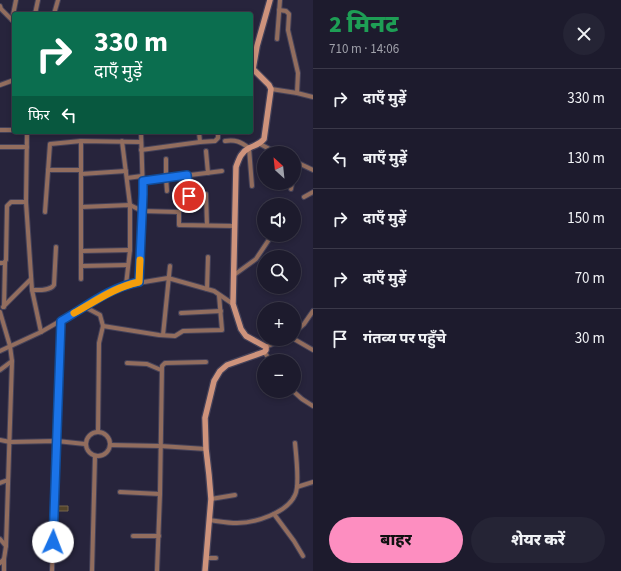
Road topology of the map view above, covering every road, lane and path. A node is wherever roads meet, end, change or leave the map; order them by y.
1 (16, 0) edge
2 (38, 0) edge
3 (58, 0) edge
4 (270, 0) edge
5 (280, 0) edge
6 (0, 6) edge
7 (279, 10) junction
8 (14, 12) edge
9 (35, 12) edge
10 (55, 12) edge
11 (12, 20) edge
12 (276, 39) dead end
13 (253, 64) edge
14 (253, 70) edge
15 (12, 81) edge
16 (0, 85) edge
17 (271, 89) junction
18 (297, 93) junction
19 (313, 97) edge
20 (0, 130) edge
21 (12, 130) dead end
22 (27, 134) edge
23 (141, 134) edge
24 (199, 134) edge
25 (218, 134) edge
26 (81, 141) junction
27 (122, 141) junction
28 (225, 141) dead end
29 (141, 142) junction
30 (200, 142) junction
31 (260, 144) junction
32 (264, 146) edge
33 (0, 147) edge
34 (27, 147) junction
35 (250, 148) junction
36 (141, 150) junction
37 (206, 151) dead end
38 (166, 159) dead end
39 (301, 165) edge
40 (48, 170) junction
41 (313, 170) edge
42 (222, 171) dead end
43 (81, 172) junction
44 (126, 172) junction
45 (208, 172) junction
46 (187, 175) junction
47 (142, 176) junction
48 (127, 178) junction
49 (166, 178) junction
50 (143, 181) junction
51 (252, 186) dead end
52 (167, 191) dead end
53 (313, 192) edge
54 (206, 194) dead end
55 (189, 196) dead end
56 (304, 197) dead end
57 (26, 202) junction
58 (130, 205) junction
59 (81, 207) junction
60 (142, 211) junction
61 (45, 212) dead end
62 (207, 225) junction
63 (235, 226) junction
64 (267, 242) edge
65 (56, 247) dead end
66 (81, 250) junction
67 (130, 250) junction
68 (208, 257) dead end
69 (2, 262) edge
70 (128, 265) junction
71 (81, 266) junction
72 (170, 266) dead end
73 (234, 274) junction
74 (168, 278) junction
75 (81, 279) dead end
76 (32, 280) junction
77 (139, 282) junction
78 (126, 285) junction
79 (206, 289) junction
80 (32, 290) junction
81 (219, 295) junction
82 (2, 299) edge
83 (9, 302) junction
84 (233, 304) junction
85 (4, 307) junction
86 (85, 307) junction
87 (0, 311) edge
88 (221, 311) junction
89 (313, 311) edge
90 (181, 313) dead end
91 (61, 321) junction
92 (103, 326) junction
93 (301, 327) edge
94 (41, 332) junction
95 (163, 335) junction
96 (301, 343) edge
97 (10, 346) junction
98 (272, 346) edge
99 (265, 350) junction
100 (313, 350) edge
101 (0, 351) edge
102 (267, 354) edge
103 (12, 361) junction
104 (206, 362) dead end
105 (127, 363) dead end
106 (0, 370) edge
107 (161, 370) junction
108 (301, 398) edge
109 (313, 406) edge
110 (98, 432) junction
111 (0, 440) edge
112 (57, 441) junction
113 (10, 442) junction
114 (295, 443) dead end
115 (85, 444) junction
116 (110, 445) junction
117 (160, 446) junction
118 (206, 448) junction
119 (95, 456) junction
120 (8, 480) junction
121 (313, 482) edge
122 (0, 483) edge
123 (297, 487) junction
124 (120, 492) dead end
125 (160, 494) junction
126 (235, 495) dead end
127 (211, 499) junction
128 (274, 514) junction
129 (209, 520) junction
130 (133, 536) dead end
131 (159, 536) junction
132 (0, 539) edge
133 (6, 546) junction
134 (303, 556) dead end
135 (206, 558) junction
136 (216, 558) dead end
137 (4, 559) junction
138 (0, 563) edge
139 (4, 571) edge
140 (52, 571) edge
141 (92, 571) edge
142 (157, 571) edge
143 (205, 571) edge

1 - 8 street
2 - 9 street
3 - 10 street
4 - 13 street
5 - 7 street
6 - 11 street
7 - 12 street
7 - 18 street
14 - 17 street
15 - 16 street
17 - 18 street
17 - 31 street
18 - 19 street
20 - 21 street
22 - 34 street
23 - 29 street
24 - 30 street
25 - 30 street
26 - 27 street
26 - 40 street
26 - 43 street
27 - 29 street
27 - 44 street
28 - 35 street
29 - 36 street
30 - 36 street
31 - 32 street
31 - 35 street
33 - 34 street
34 - 57 street
35 - 51 street
35 - 63 street
36 - 47 street
37 - 45 street
38 - 49 street
39 - 41 street
40 - 43 street
40 - 61 street
42 - 45 street
43 - 44 street
43 - 59 street
44 - 48 street
45 - 46 street
46 - 49 street
46 - 55 street
47 - 48 street
47 - 50 street
48 - 58 street
49 - 50 street
49 - 52 street
50 - 60 street
53 - 56 street
54 - 62 street
57 - 69 street
57 - 76 street
58 - 59 street
58 - 60 street
58 - 67 street
59 - 66 street
60 - 62 street
60 - 77 street
62 - 63 street
63 - 73 street
64 - 73 street
65 - 80 street
66 - 67 street
66 - 71 street
67 - 70 street
68 - 79 street
69 - 82 street
70 - 71 street
70 - 78 street
71 - 75 street
72 - 74 street
73 - 84 street
74 - 77 street
74 - 79 street
74 - 95 street
76 - 80 street
76 - 83 street
77 - 78 street
78 - 86 street
79 - 81 street
80 - 94 street
81 - 84 street
81 - 88 street
82 - 83 street
82 - 85 street
83 - 85 street
84 - 99 street
85 - 87 street
86 - 91 street
86 - 92 street
87 - 97 street
88 - 90 street
88 - 95 street
89 - 93 street
91 - 94 street
91 - 112 street
92 - 95 street
92 - 110 street
94 - 97 street
96 - 100 street
97 - 101 street
97 - 103 street
98 - 99 street
99 - 102 street
99 - 118 street
103 - 106 street
103 - 113 street
104 - 107 street
105 - 107 street
107 - 117 street
108 - 109 street
110 - 115 street
110 - 116 street
111 - 113 street
112 - 113 street
112 - 115 street
112 - 140 street
113 - 120 street
114 - 123 street
115 - 119 street
116 - 117 street
116 - 119 street
117 - 118 street
117 - 125 street
118 - 127 street
119 - 141 street
120 - 122 street
120 - 133 street
121 - 123 street
123 - 128 street
124 - 125 street
125 - 131 street
126 - 127 street
127 - 129 street
128 - 129 street
128 - 134 street
129 - 135 street
130 - 131 street
131 - 142 street
132 - 133 street
133 - 137 street
135 - 136 street
135 - 143 street
137 - 138 street
137 - 139 street

